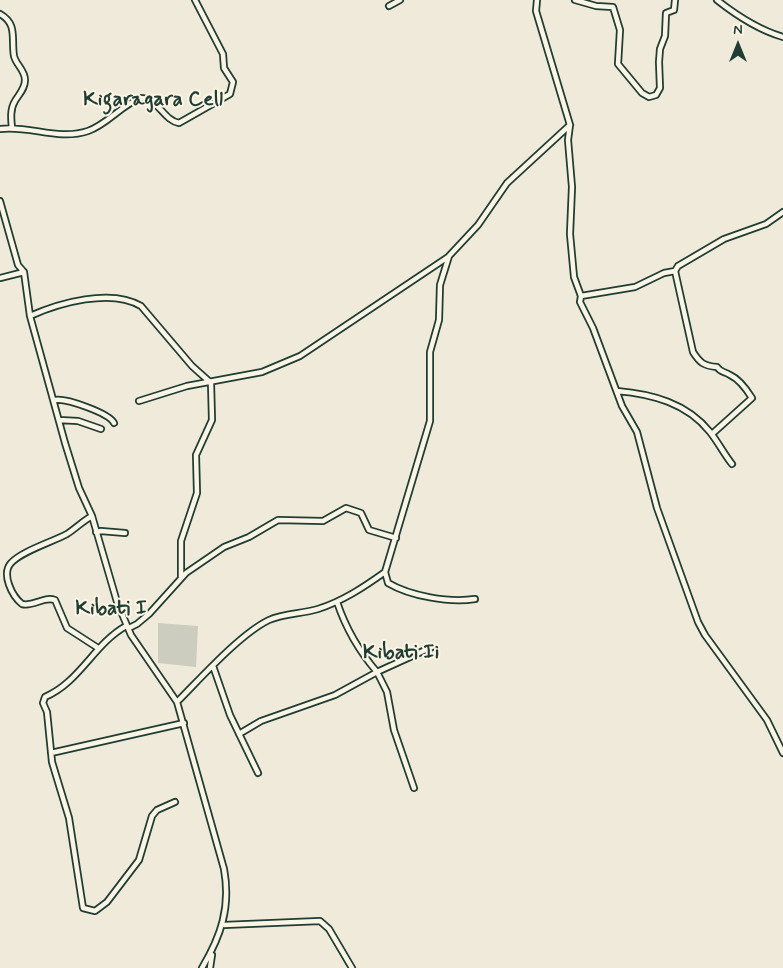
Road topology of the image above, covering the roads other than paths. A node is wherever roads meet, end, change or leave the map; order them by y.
1 (195, 0) edge
2 (400, 0) edge
3 (537, 0) edge
4 (576, 0) edge
5 (675, 0) edge
6 (717, 0) edge
7 (389, 6) dead end
8 (0, 14) edge
9 (783, 37) edge
10 (570, 125) junction
11 (12, 128) junction
12 (0, 129) edge
13 (0, 200) edge
14 (783, 212) edge
15 (449, 256) junction
16 (24, 272) junction
17 (675, 272) junction
18 (0, 278) edge
19 (581, 296) junction
20 (30, 316) junction
21 (211, 383) junction
22 (617, 391) junction
23 (55, 400) junction
24 (139, 401) dead end
25 (59, 420) junction
26 (114, 423) dead end
27 (101, 429) dead end
28 (712, 434) junction
29 (732, 464) dead end
30 (92, 516) junction
31 (96, 532) junction
32 (125, 533) dead end
33 (396, 538) junction
34 (385, 572) junction
35 (181, 577) junction
36 (475, 599) dead end
37 (337, 602) junction
38 (128, 627) junction
39 (432, 647) dead end
40 (98, 648) junction
41 (213, 666) junction
42 (377, 672) junction
43 (177, 702) junction
44 (184, 723) junction
45 (235, 728) junction
46 (244, 730) junction
47 (239, 734) junction
48 (783, 752) edge
49 (51, 753) junction
50 (258, 773) dead end
51 (414, 788) dead end
52 (175, 802) dead end
53 (224, 924) junction
54 (213, 949) junction
55 (202, 968) edge
56 (210, 968) edge
57 (352, 968) edge

1 - 11 street
2 - 7 street
3 - 10 street
4 - 5 street
6 - 9 street
8 - 11 street
10 - 15 street
10 - 19 street
11 - 12 street
13 - 16 street
14 - 17 street
15 - 21 street
15 - 33 street
16 - 18 street
16 - 20 street
17 - 19 street
17 - 28 street
19 - 22 street
20 - 21 street
20 - 23 street
21 - 24 street
21 - 35 street
22 - 28 street
22 - 48 street
23 - 25 street
23 - 26 street
25 - 27 street
25 - 30 street
28 - 29 street
30 - 31 street
30 - 40 street
31 - 32 street
31 - 38 street
33 - 34 street
33 - 35 street
34 - 36 street
34 - 37 street
35 - 38 street
37 - 41 street
37 - 42 street
38 - 40 street
38 - 43 street
39 - 42 street
40 - 49 street
41 - 43 street
41 - 45 street
42 - 46 street
42 - 51 street
43 - 44 street
44 - 49 street
44 - 53 street
45 - 46 street
45 - 47 street
46 - 47 street
47 - 50 street
49 - 52 street
53 - 54 street
53 - 57 street
54 - 55 street
54 - 56 street

